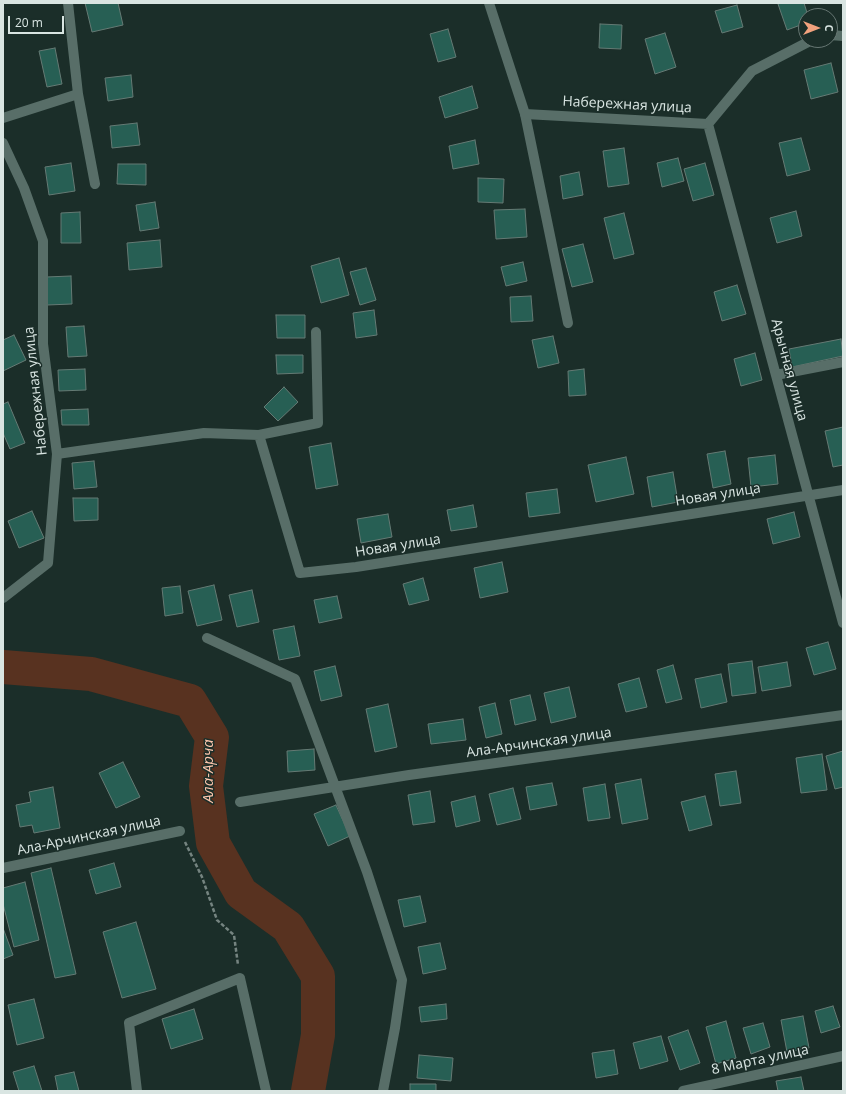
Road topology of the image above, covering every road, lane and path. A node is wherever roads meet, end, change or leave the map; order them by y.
1 (68, 3) edge
2 (489, 3) edge
3 (798, 47) edge
4 (78, 94) junction
5 (526, 114) junction
6 (3, 118) edge
7 (708, 124) junction
8 (3, 143) edge
9 (95, 184) dead end
10 (568, 323) dead end
11 (316, 332) dead end
12 (843, 362) edge
13 (776, 375) junction
14 (259, 435) junction
15 (57, 454) junction
16 (843, 490) edge
17 (808, 495) junction
18 (3, 598) edge
19 (843, 623) edge
20 (207, 638) dead end
21 (843, 715) edge
22 (334, 787) junction
23 (240, 802) dead end
24 (180, 831) joint
25 (3, 868) edge
26 (242, 986) junction
27 (843, 1056) edge
28 (137, 1091) edge
29 (266, 1091) edge
30 (383, 1091) edge
31 (683, 1091) edge

1 - 4 street
2 - 5 street
3 - 7 street, Набережная улица
4 - 6 street
4 - 9 street
5 - 7 street, Набережная улица
5 - 10 street
7 - 13 street, Арычная улица
8 - 15 street, Набережная улица
11 - 14 street
12 - 13 street
13 - 17 street, Арычная улица
14 - 15 street
14 - 17 street, Новая улица
15 - 18 street, Набережная улица
16 - 17 street, Новая улица
17 - 19 street, Арычная улица
20 - 22 street
21 - 22 street, Ала-Арчинская улица
22 - 23 street, Ала-Арчинская улица
22 - 30 street
24 - 25 street, Ала-Арчинская улица
24 - 26 path
26 - 28 street
26 - 29 street
27 - 31 street, 8 Марта улица

